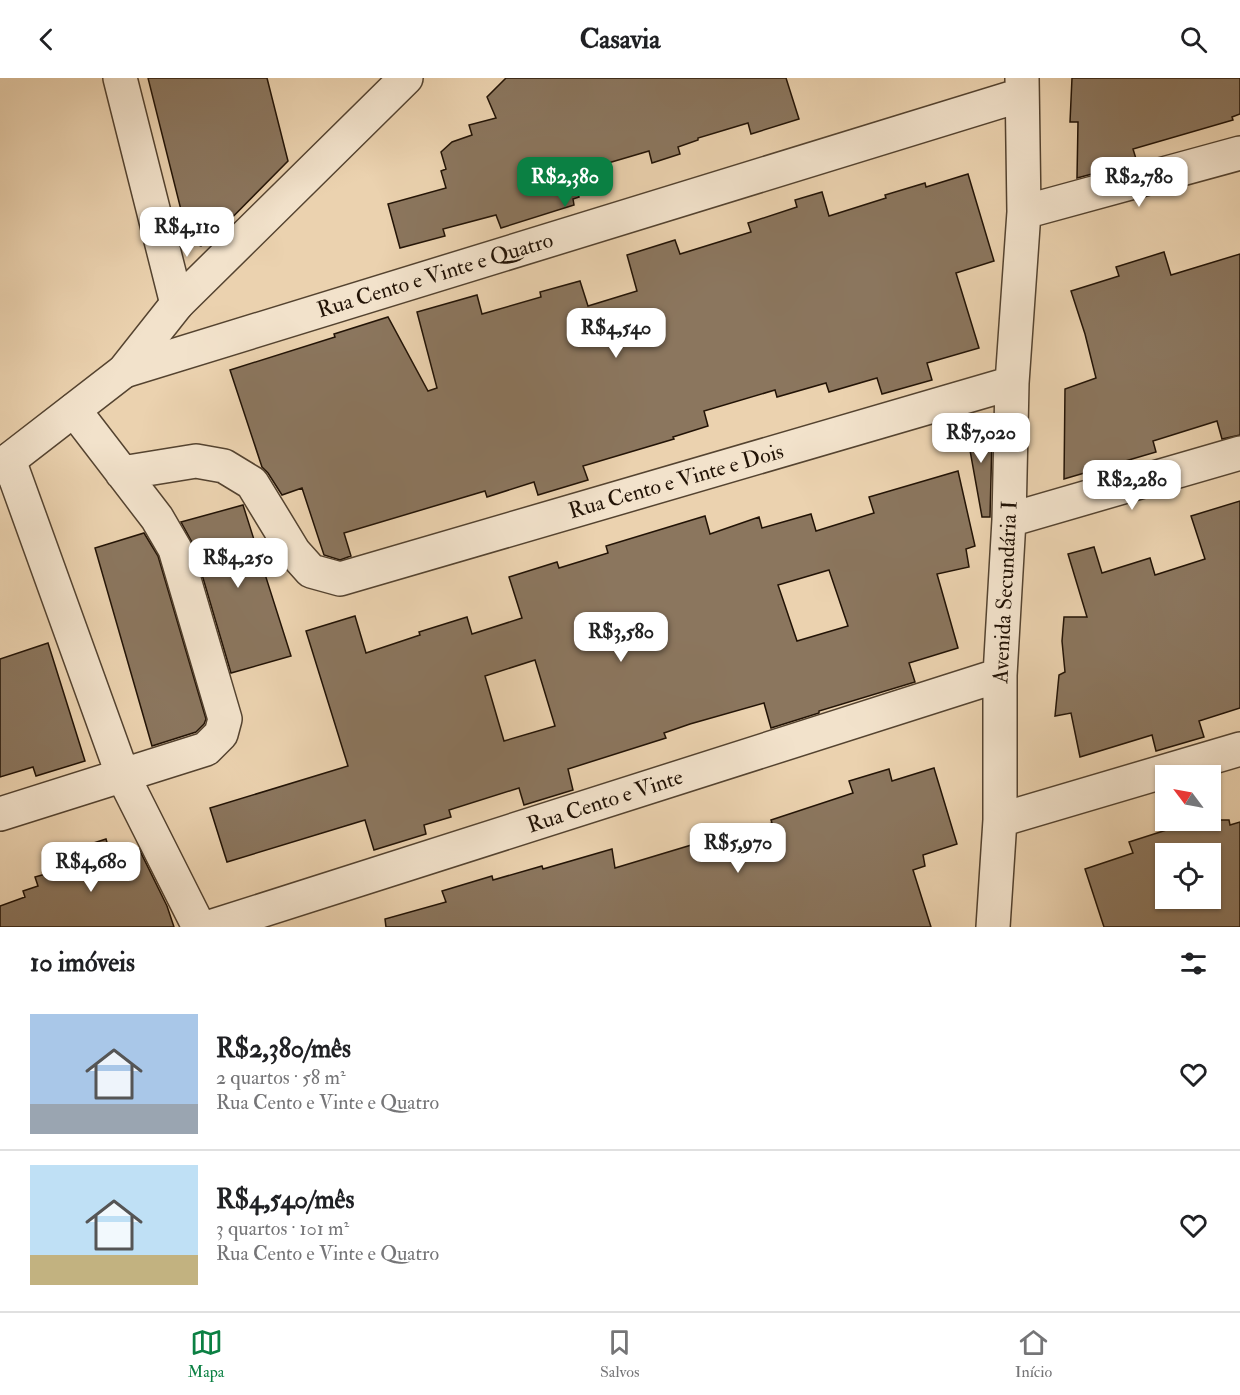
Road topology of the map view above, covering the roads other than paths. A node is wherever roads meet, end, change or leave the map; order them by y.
1 (120, 78) edge
2 (406, 78) edge
3 (1022, 86) edge
4 (1240, 153) edge
5 (1024, 212) junction
6 (177, 304) junction
7 (124, 370) junction
8 (1012, 383) junction
9 (74, 410) junction
10 (1240, 453) edge
11 (4, 464) edge
12 (122, 473) junction
13 (1009, 520) junction
14 (1000, 675) junction
15 (1240, 749) edge
16 (123, 776) junction
17 (0, 814) edge
18 (1000, 820) junction
19 (199, 927) edge
20 (210, 927) edge
21 (993, 927) edge

1 - 6 street
2 - 6 street
3 - 5 street, Avenida Secundária I
3 - 7 street, Rua Cento e Vinte e Quatro
4 - 5 street
5 - 8 street, Avenida Secundária I
6 - 7 street
7 - 9 street
8 - 12 street, Rua Cento e Vinte e Dois
8 - 13 street, Avenida Secundária I
9 - 11 street
9 - 12 street
10 - 13 street
11 - 16 street
12 - 16 street
13 - 14 street, Avenida Secundária I
14 - 18 street, Avenida Secundária I
14 - 20 street, Rua Cento e Vinte
15 - 18 street
16 - 17 street
16 - 19 street
18 - 21 street, Avenida Secundária I

